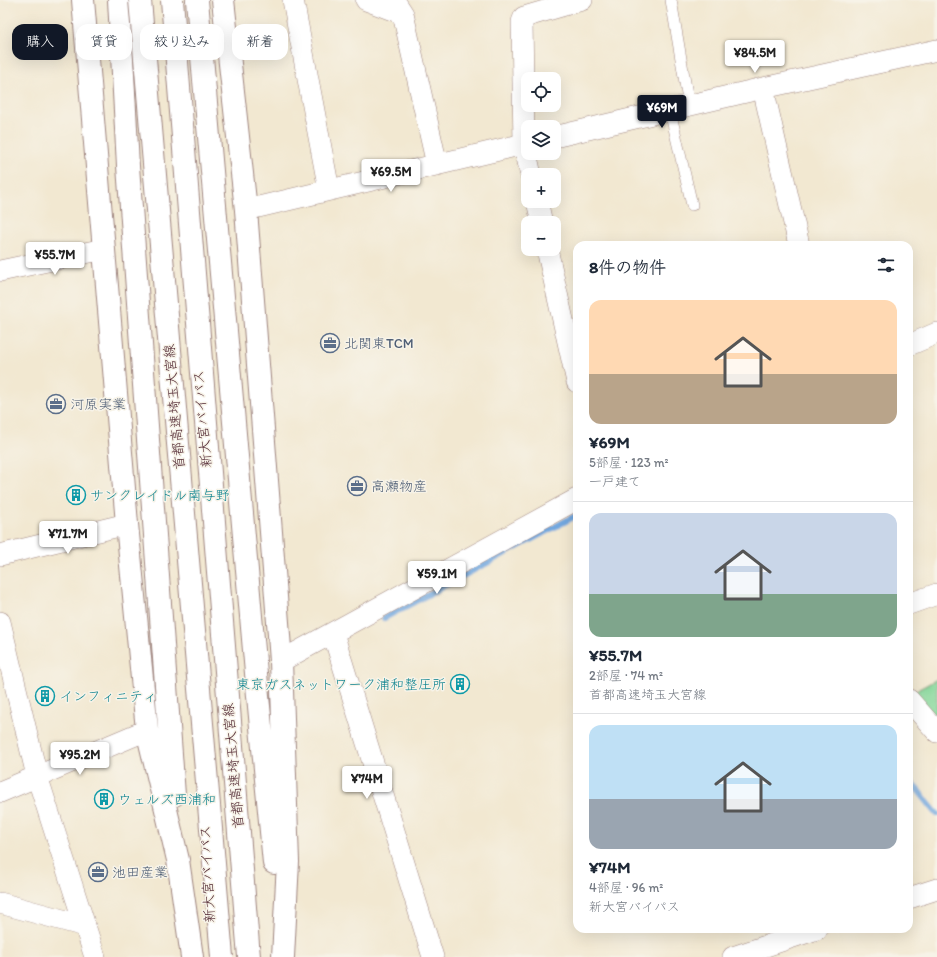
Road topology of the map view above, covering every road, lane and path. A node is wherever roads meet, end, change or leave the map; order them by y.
1 (83, 0) edge
2 (119, 0) edge
3 (140, 0) edge
4 (148, 0) edge
5 (166, 0) edge
6 (172, 0) edge
7 (197, 0) edge
8 (223, 0) edge
9 (293, 0) edge
10 (366, 0) edge
11 (582, 0) edge
12 (671, 0) edge
13 (399, 7) edge
14 (937, 50) edge
15 (763, 88) junction
16 (680, 108) junction
17 (525, 120) edge
18 (561, 135) edge
19 (521, 145) edge
20 (437, 165) junction
21 (329, 190) junction
22 (692, 205) dead end
23 (246, 210) junction
24 (798, 241) edge
25 (104, 248) junction
26 (549, 256) edge
27 (0, 272) edge
28 (937, 333) edge
29 (913, 343) edge
30 (573, 364) edge
31 (573, 501) edge
32 (127, 524) junction
33 (0, 555) edge
34 (937, 594) edge
35 (913, 603) edge
36 (0, 622) edge
37 (333, 633) junction
38 (282, 661) junction
39 (913, 705) edge
40 (147, 730) junction
41 (937, 732) edge
42 (37, 776) junction
43 (0, 792) edge
44 (178, 860) junction
45 (937, 889) edge
46 (913, 897) edge
47 (0, 903) edge
48 (85, 926) junction
49 (807, 933) edge
50 (754, 954) edge
51 (283, 955) edge
52 (94, 957) edge
53 (192, 957) edge
54 (212, 957) edge
55 (222, 957) edge
56 (249, 957) edge
57 (257, 957) edge
58 (433, 957) edge
59 (733, 957) edge

1 - 25 highway
2 - 44 highway
3 - 55 highway, 首都高速埼玉大宮線, bridge
4 - 54 highway, 新大宮バイパス
5 - 57 highway, 新大宮バイパス
6 - 56 highway, 首都高速埼玉大宮線, bridge
7 - 51 highway
8 - 23 highway
9 - 21 street
10 - 13 street
11 - 17 street
12 - 16 lane
13 - 20 street
14 - 15 street
15 - 16 street
15 - 24 street
16 - 18 street
16 - 22 lane
19 - 20 street
20 - 21 street
21 - 23 street
23 - 38 highway
25 - 27 street
25 - 32 highway
26 - 30 street
28 - 29 street
31 - 37 street
32 - 33 street
32 - 40 highway
34 - 35 street
36 - 42 street
37 - 38 street
37 - 58 street
38 - 51 highway
39 - 41 street
40 - 42 street
40 - 44 highway
42 - 43 street
42 - 48 street
44 - 53 highway
45 - 46 street
47 - 48 street
48 - 52 street
49 - 50 street
50 - 59 street

